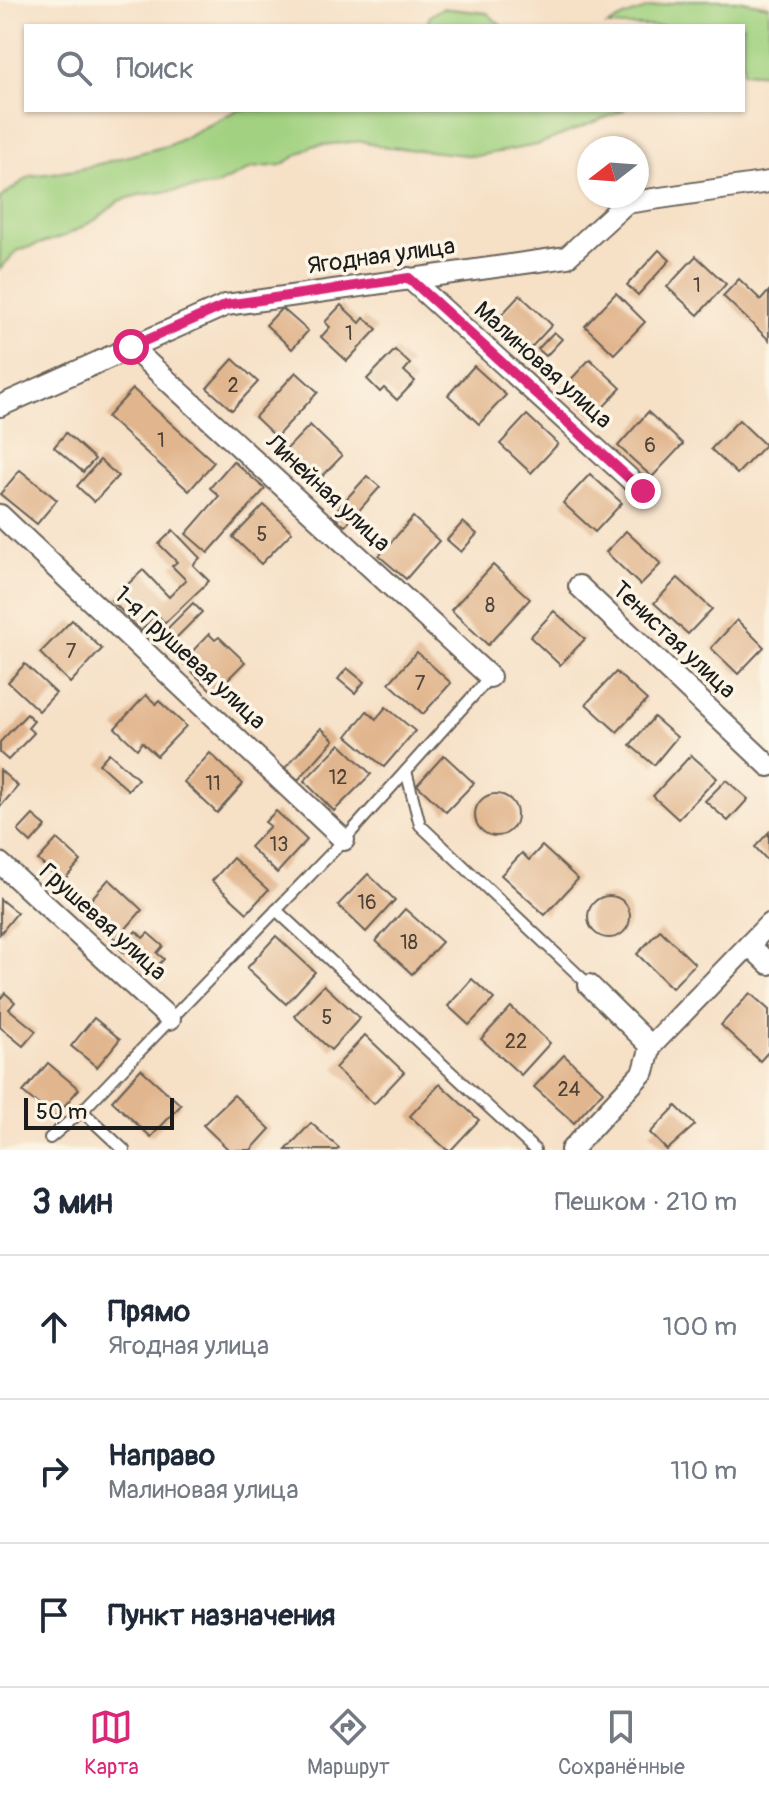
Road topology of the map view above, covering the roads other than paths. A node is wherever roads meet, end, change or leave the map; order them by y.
1 (769, 182) edge
2 (409, 278) junction
3 (131, 347) junction
4 (0, 406) edge
5 (643, 491) dead end
6 (0, 515) edge
7 (579, 586) dead end
8 (490, 677) joint
9 (769, 766) edge
10 (406, 771) junction
11 (344, 840) junction
12 (0, 863) edge
13 (276, 910) junction
14 (769, 924) edge
15 (749, 945) junction
16 (769, 964) edge
17 (589, 985) joint
18 (170, 1019) junction
19 (651, 1046) junction
20 (82, 1111) junction
21 (50, 1138) dead end
22 (124, 1150) edge
23 (535, 1150) edge
24 (571, 1150) edge

1 - 2 street, Ягодная улица
2 - 3 street, Ягодная улица
2 - 5 street, Малиновая улица
3 - 4 street, Ягодная улица
3 - 8 street, Линейная улица
6 - 11 street, 1-я Грушевая улица
7 - 9 street, Тенистая улица
8 - 10 lane
10 - 11 lane
10 - 17 lane
11 - 13 lane
12 - 18 street, Грушевая улица
13 - 18 lane
13 - 23 lane
14 - 15 street
15 - 16 street
15 - 19 street
17 - 19 street
18 - 20 lane
19 - 24 street
20 - 21 lane
20 - 22 lane

